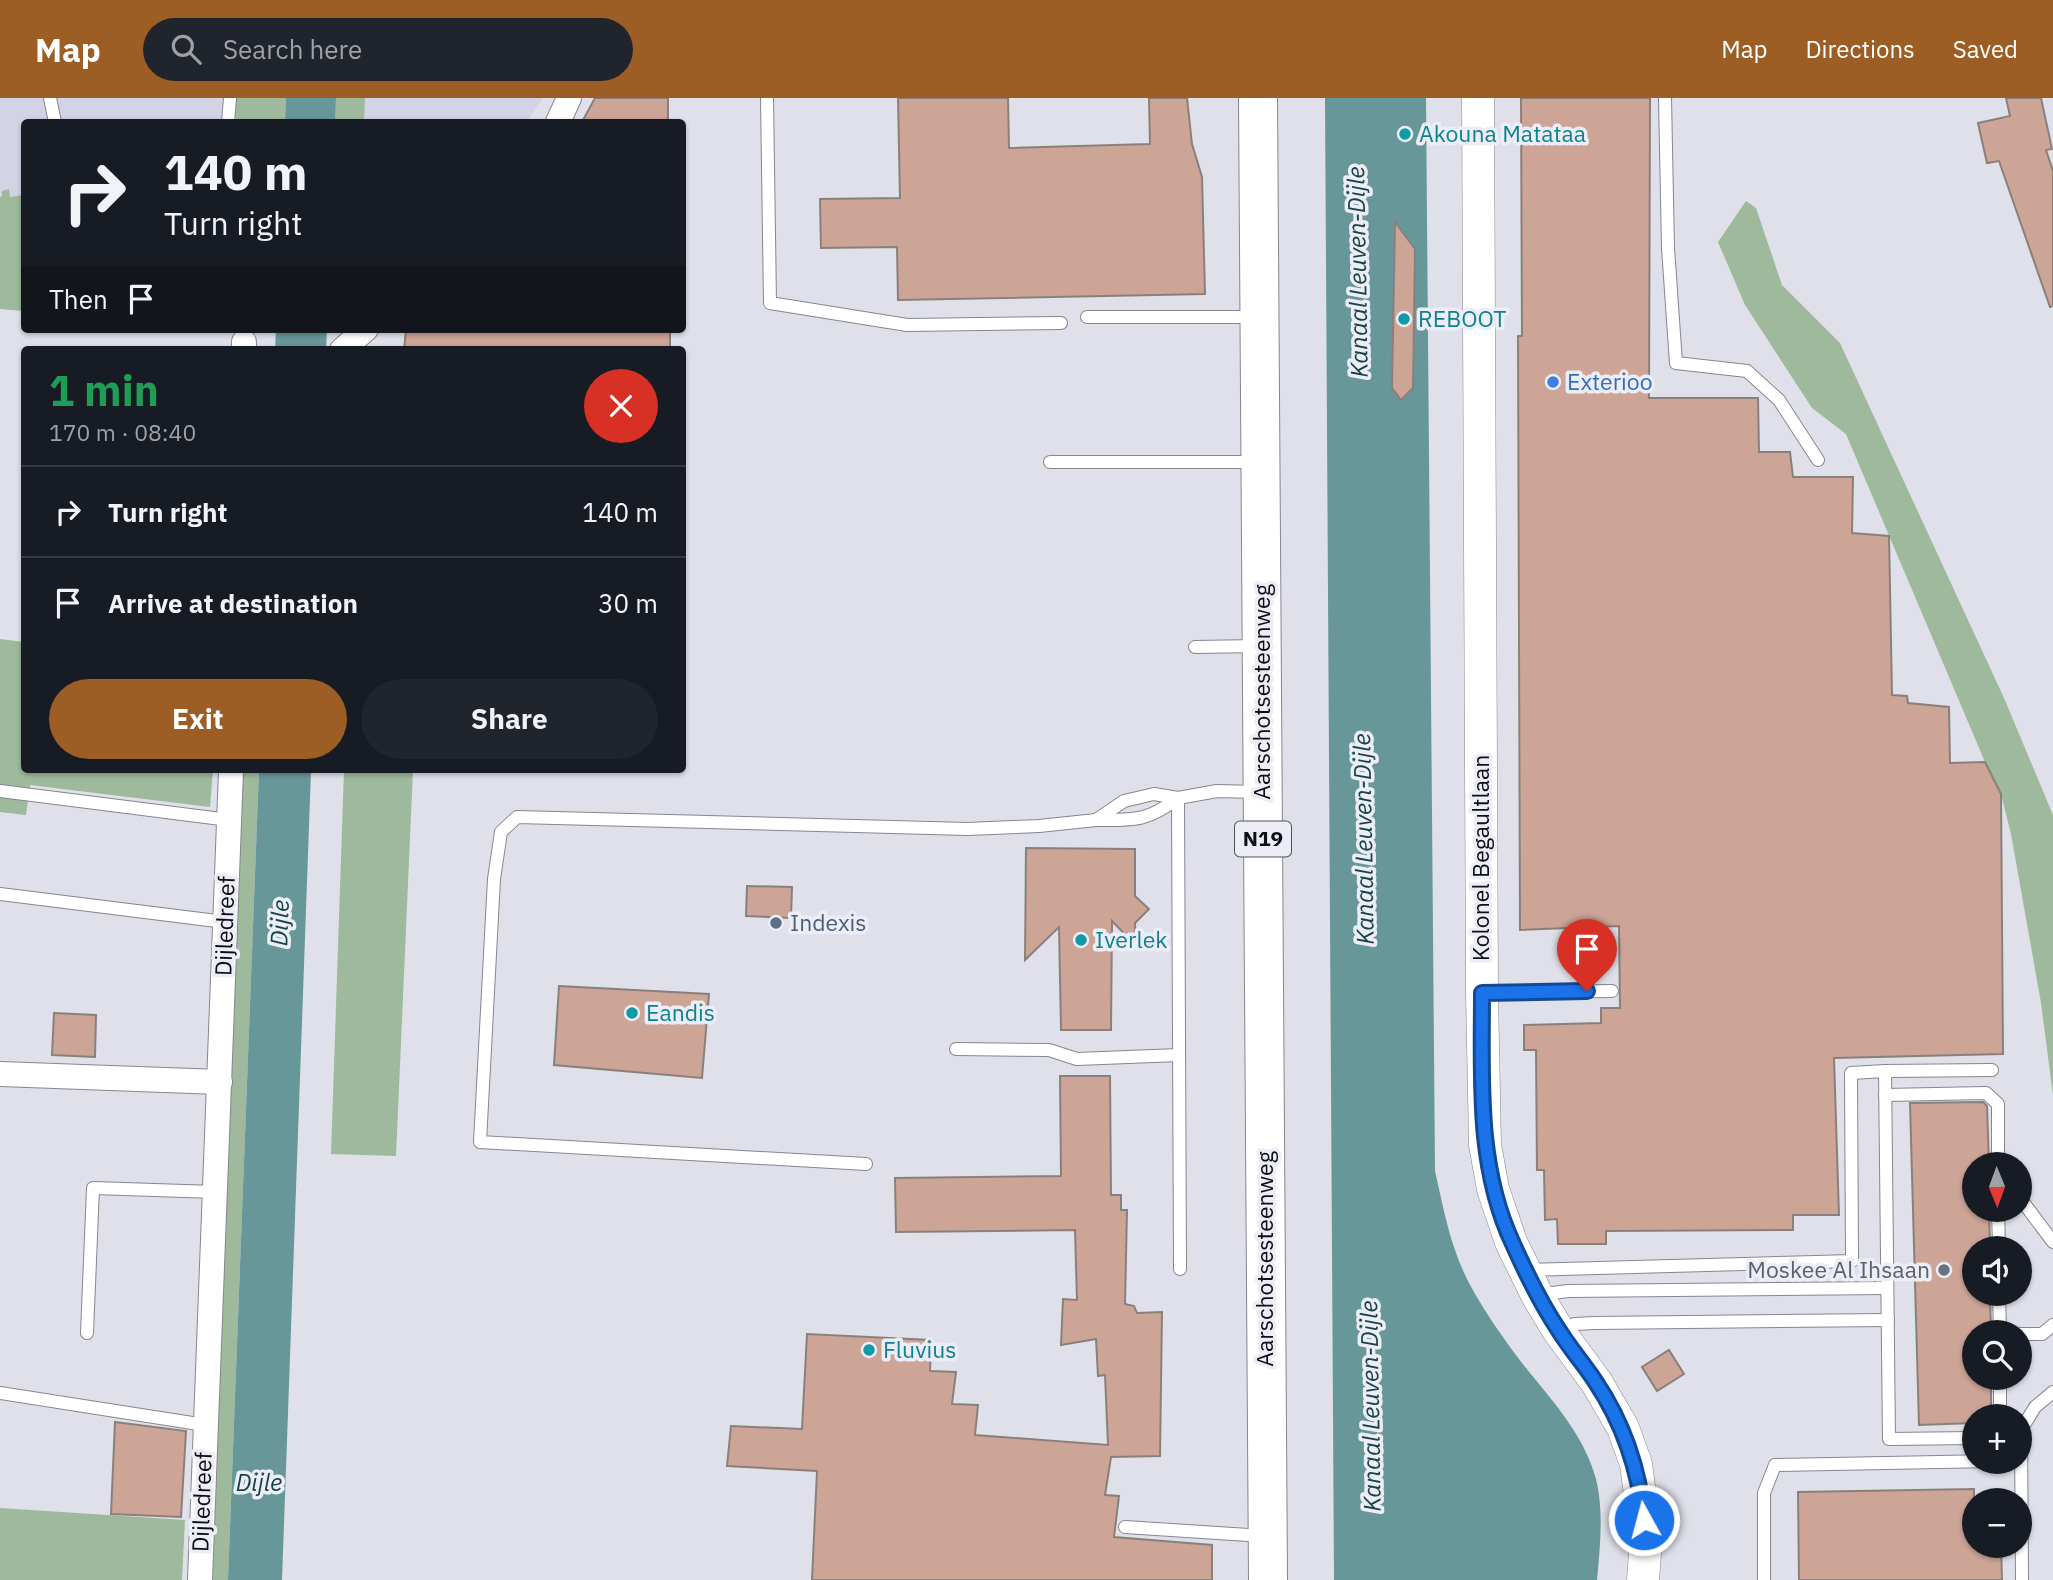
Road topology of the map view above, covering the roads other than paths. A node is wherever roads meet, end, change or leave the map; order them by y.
1 (50, 98) edge
2 (230, 98) edge
3 (569, 98) edge
4 (767, 98) edge
5 (1258, 98) edge
6 (1478, 98) edge
7 (1665, 98) edge
8 (54, 119) edge
9 (229, 119) edge
10 (559, 119) edge
11 (1087, 317) dead end
12 (1259, 317) junction
13 (1062, 323) dead end
14 (361, 333) edge
15 (346, 346) edge
16 (1818, 460) dead end
17 (1051, 462) dead end
18 (1261, 463) junction
19 (1262, 645) junction
20 (1195, 647) dead end
21 (231, 773) edge
22 (0, 791) edge
23 (1263, 792) junction
24 (1178, 798) junction
25 (229, 820) junction
26 (1096, 820) junction
27 (0, 894) edge
28 (225, 922) junction
29 (1612, 991) dead end
30 (1482, 993) junction
31 (956, 1049) dead end
32 (1179, 1055) junction
33 (1992, 1070) dead end
34 (1885, 1071) junction
35 (0, 1074) edge
36 (220, 1082) junction
37 (1885, 1095) junction
38 (1998, 1152) edge
39 (866, 1164) dead end
40 (215, 1192) junction
41 (2032, 1214) edge
42 (2053, 1242) edge
43 (1180, 1269) dead end
44 (1531, 1282) junction
45 (1887, 1288) junction
46 (1888, 1320) junction
47 (2053, 1325) edge
48 (1558, 1330) junction
49 (87, 1333) dead end
50 (2032, 1334) edge
51 (2053, 1392) edge
52 (0, 1393) edge
53 (2032, 1412) edge
54 (205, 1425) junction
55 (1962, 1438) edge
56 (1962, 1462) edge
57 (2020, 1474) edge
58 (1125, 1527) dead end
59 (1267, 1536) junction
60 (200, 1580) edge
61 (1268, 1580) edge
62 (1643, 1580) edge
63 (1765, 1580) edge
64 (2022, 1580) edge

1 - 8 lane
2 - 9 lane
3 - 10 street
4 - 13 lane
5 - 12 main road, Aarschotsesteenweg / N19
6 - 30 street, Kolonel Begaultlaan
7 - 16 lane
11 - 12 lane
12 - 18 main road, Aarschotsesteenweg / N19
14 - 15 street
17 - 18 lane
18 - 19 main road, Aarschotsesteenweg / N19
19 - 20 lane
19 - 23 main road, Aarschotsesteenweg / N19
21 - 25 street, Dijledreef
22 - 25 lane
23 - 24 lane
23 - 59 main road, Aarschotsesteenweg / N19
24 - 26 lane
24 - 26 lane
24 - 32 lane
25 - 28 street, Dijledreef
26 - 39 lane
27 - 28 lane
28 - 36 street, Dijledreef
29 - 30 lane
30 - 44 street, Kolonel Begaultlaan
31 - 32 lane
32 - 43 lane
33 - 34 lane
34 - 37 lane
34 - 44 lane
35 - 36 street
36 - 40 street, Dijledreef
37 - 38 lane
37 - 45 lane
40 - 49 lane
40 - 54 street, Dijledreef
41 - 42 lane
44 - 45 lane
44 - 48 street, Kolonel Begaultlaan
45 - 46 lane
46 - 48 lane
46 - 55 lane
47 - 50 lane
48 - 62 street, Kolonel Begaultlaan
51 - 53 lane
52 - 54 lane, Dijledreef
54 - 60 street, Dijledreef
56 - 63 lane
57 - 64 lane
58 - 59 lane
59 - 61 main road, Aarschotsesteenweg / N19

